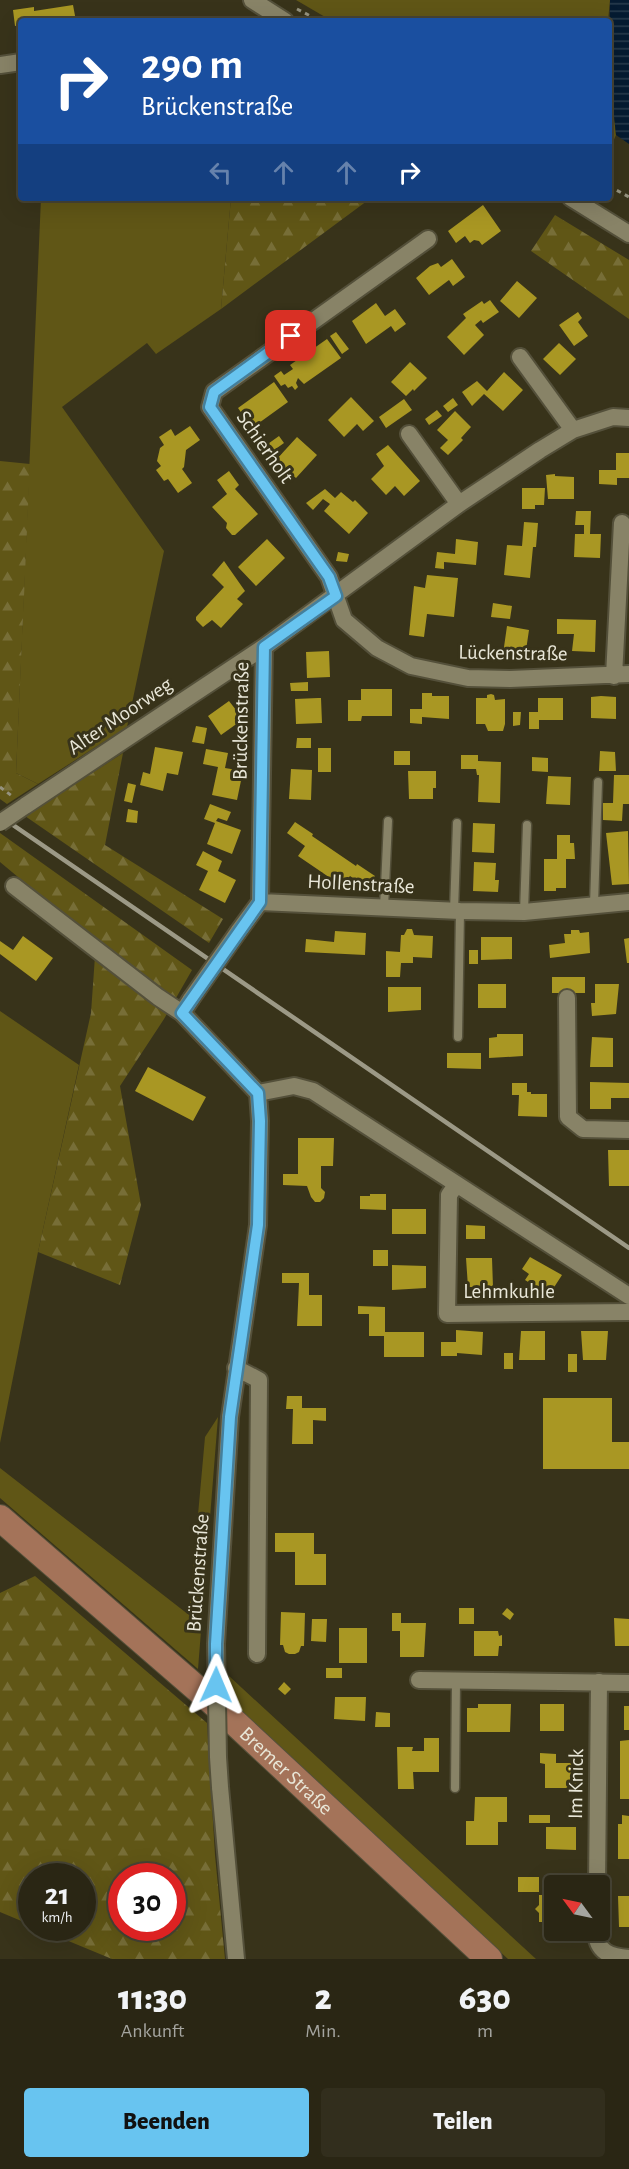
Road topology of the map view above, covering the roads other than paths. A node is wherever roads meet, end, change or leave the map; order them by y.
1 (252, 0) edge
2 (285, 17) edge
3 (18, 62) edge
4 (0, 64) edge
5 (576, 201) edge
6 (629, 234) edge
7 (428, 238) dead end
8 (520, 357) dead end
9 (629, 418) edge
10 (573, 430) junction
11 (409, 434) dead end
12 (459, 504) junction
13 (622, 523) dead end
14 (336, 596) junction
15 (264, 647) junction
16 (622, 675) edge
17 (598, 783) dead end
18 (388, 821) dead end
19 (0, 823) edge
20 (458, 823) dead end
21 (527, 825) dead end
22 (14, 886) dead end
23 (260, 902) junction
24 (629, 902) edge
25 (594, 905) junction
26 (384, 908) junction
27 (457, 911) junction
28 (524, 912) junction
29 (567, 998) dead end
30 (187, 1006) junction
31 (458, 1037) dead end
32 (258, 1093) junction
33 (629, 1130) edge
34 (456, 1185) junction
35 (629, 1296) edge
36 (629, 1312) edge
37 (236, 1368) junction
38 (0, 1518) edge
39 (257, 1654) dead end
40 (419, 1680) dead end
41 (456, 1680) junction
42 (599, 1682) junction
43 (629, 1683) edge
44 (455, 1788) dead end
45 (597, 1875) edge
46 (597, 1941) edge
47 (629, 1958) edge
48 (236, 1959) edge
49 (489, 1959) edge

1 - 2 street
3 - 4 street
5 - 6 street
7 - 14 street, Schierholt
8 - 10 street
9 - 10 street, Brückenstraße
10 - 12 street, Brückenstraße
11 - 12 street
12 - 14 street, Brückenstraße
13 - 16 street, Lückenstraße
14 - 15 street, Brückenstraße
14 - 16 street, Lückenstraße
15 - 19 street, Alter Moorweg, bridge
15 - 23 street, Brückenstraße
17 - 25 lane
18 - 26 lane
20 - 27 lane
21 - 28 lane
22 - 30 street
23 - 26 street, Hollenstraße
23 - 30 street, bridge
24 - 25 street, Hollenstraße
25 - 28 street, Hollenstraße
26 - 27 street, Hollenstraße
27 - 28 street, Hollenstraße
27 - 31 lane
29 - 33 street
30 - 32 street
32 - 34 street, Lehmkuhle
32 - 37 street, Brückenstraße
34 - 35 street, Lehmkuhle
34 - 36 street, Lehmkuhle
37 - 39 street
37 - 48 street, Brückenstraße, bridge
38 - 49 main road, Bremer Straße
40 - 41 street
41 - 42 street
41 - 44 lane
42 - 43 street
42 - 45 street, Im Knick
46 - 47 street

